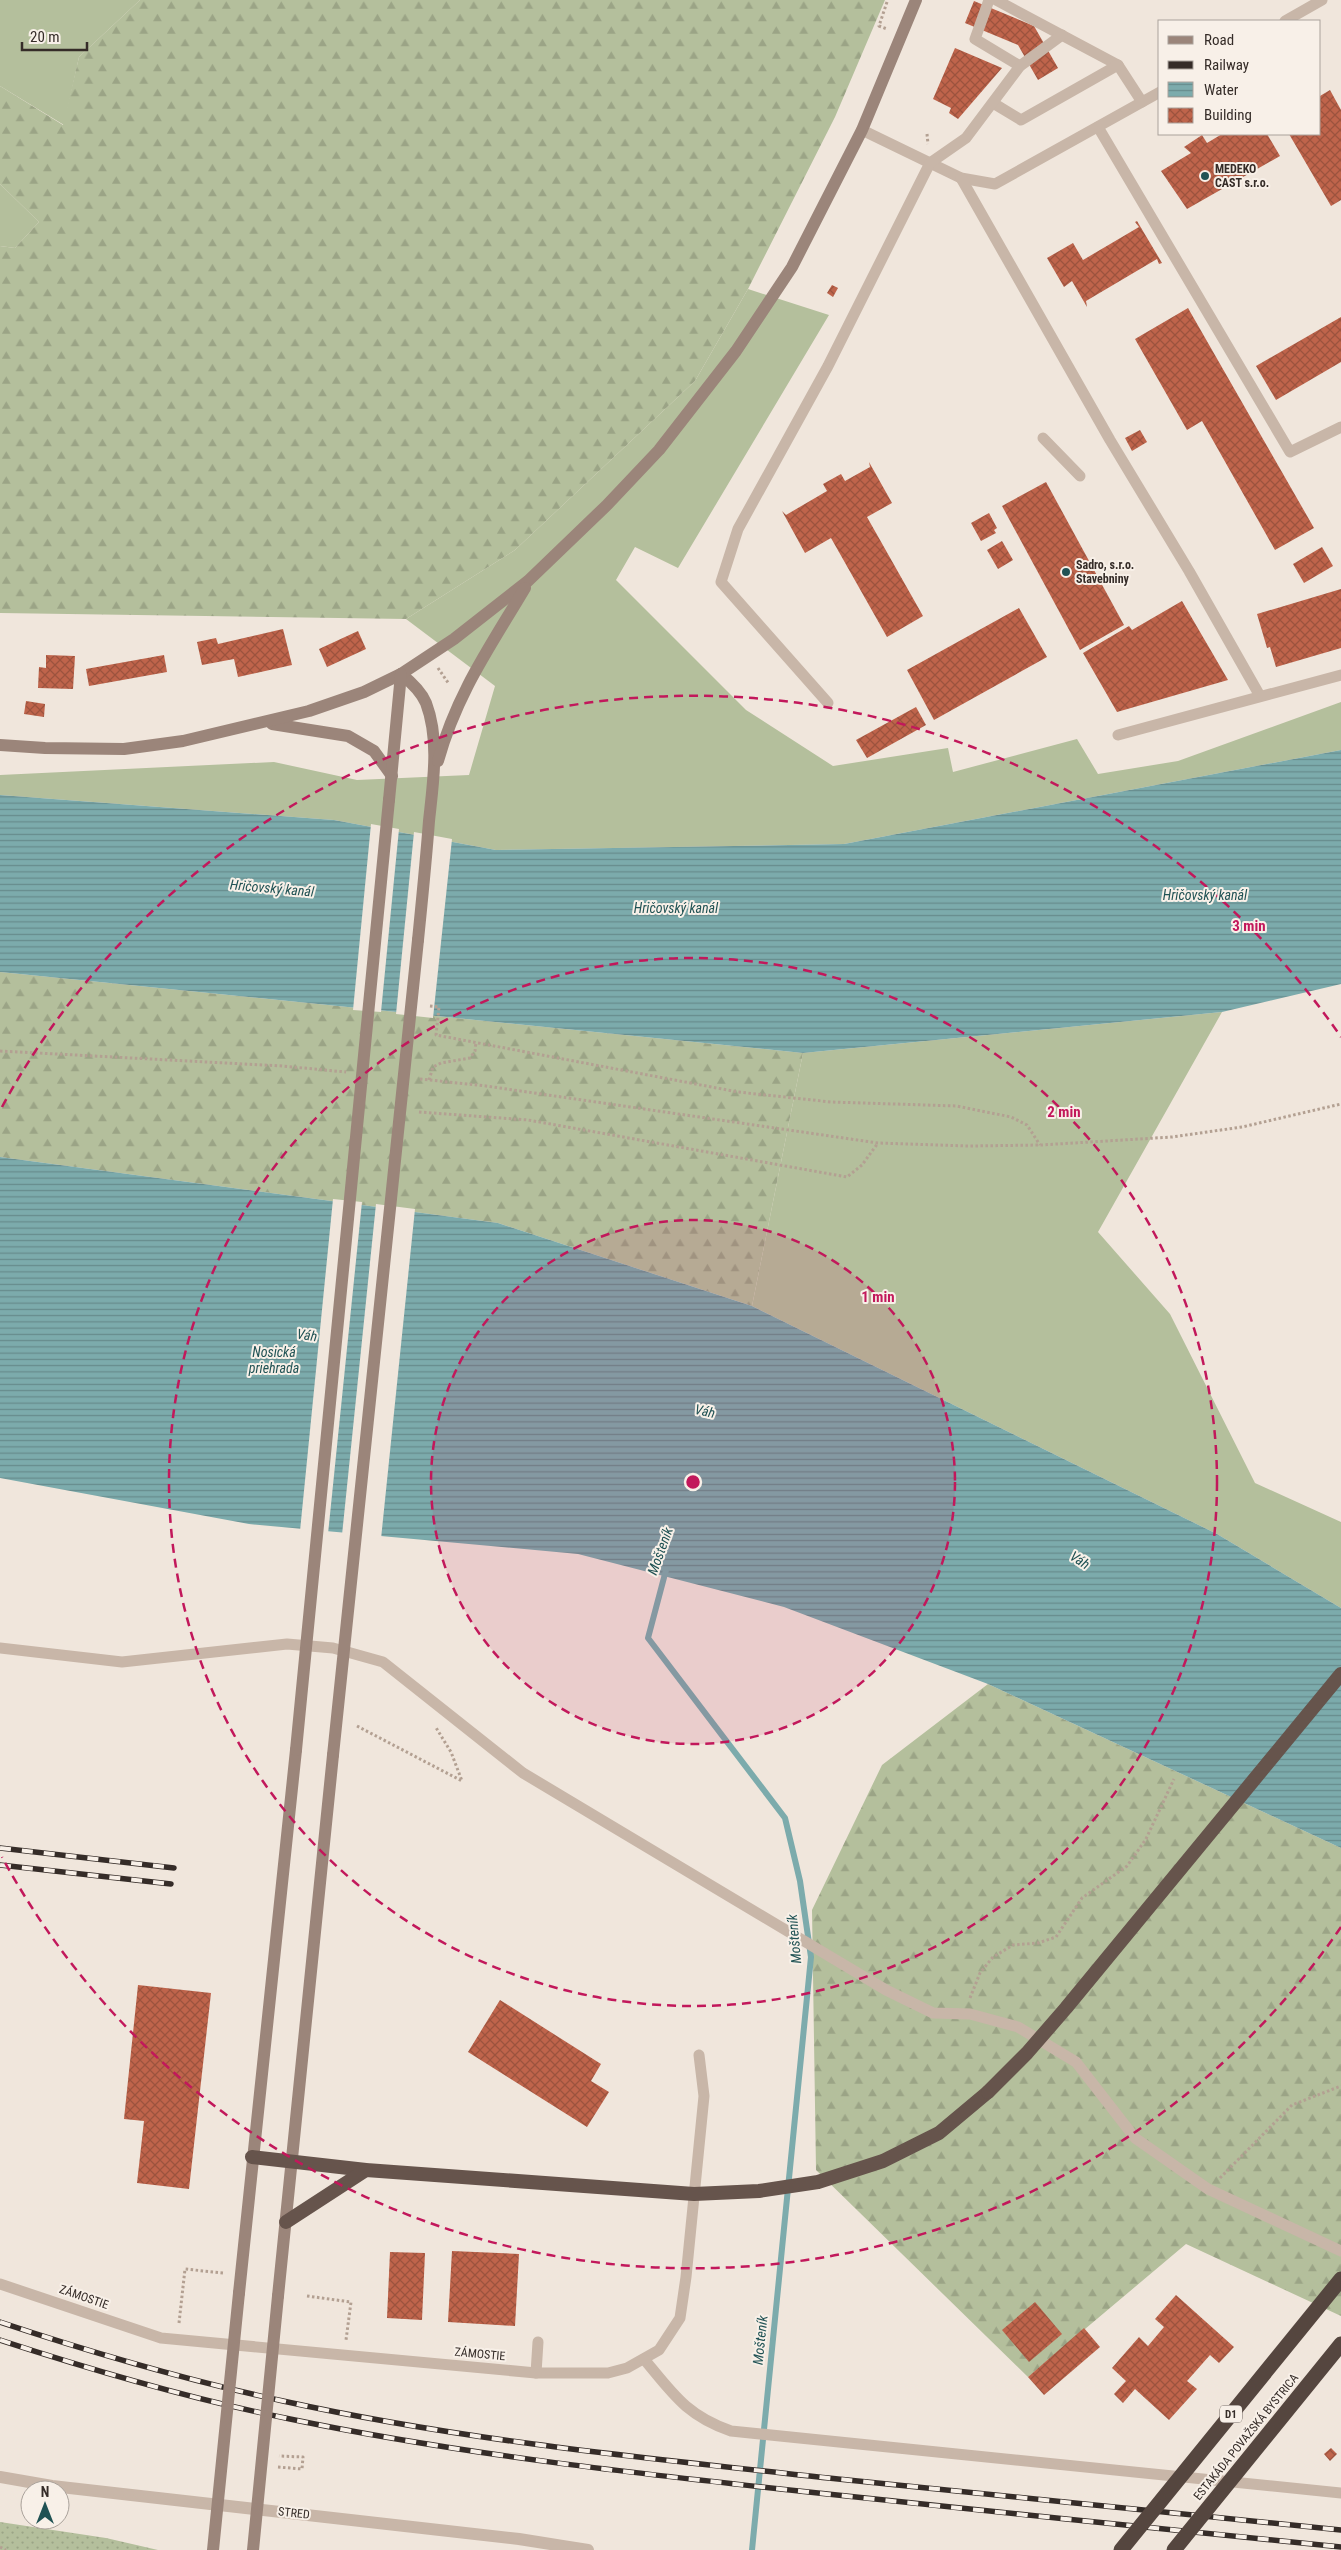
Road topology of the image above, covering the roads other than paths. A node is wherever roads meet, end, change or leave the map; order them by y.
1 (916, 0) edge
2 (989, 0) edge
3 (996, 0) edge
4 (1322, 0) edge
5 (1287, 20) edge
6 (1062, 35) junction
7 (1118, 65) junction
8 (1020, 66) junction
9 (1158, 93) edge
10 (1142, 102) junction
11 (992, 103) junction
12 (1098, 127) junction
13 (862, 130) junction
14 (930, 163) junction
15 (961, 178) junction
16 (1341, 427) edge
17 (1043, 438) dead end
18 (1080, 476) dead end
19 (528, 581) junction
20 (401, 674) junction
21 (1341, 675) edge
22 (1260, 696) junction
23 (828, 703) dead end
24 (265, 723) junction
25 (1118, 735) dead end
26 (0, 745) edge
27 (392, 776) junction
28 (434, 778) junction
29 (0, 1648) edge
30 (1341, 1674) edge
31 (699, 2055) dead end
32 (252, 2157) junction
33 (293, 2161) junction
34 (366, 2170) junction
35 (694, 2194) junction
36 (286, 2222) junction
37 (1341, 2251) edge
38 (1341, 2279) edge
39 (0, 2284) edge
40 (538, 2342) dead end
41 (1341, 2344) edge
42 (644, 2360) junction
43 (536, 2372) junction
44 (0, 2478) edge
45 (1341, 2493) edge
46 (213, 2550) edge
47 (253, 2550) edge
48 (588, 2550) edge
49 (1121, 2550) edge
50 (1174, 2550) edge

1 - 13 main road
2 - 8 lane
3 - 6 lane
4 - 5 lane
6 - 7 lane
6 - 8 lane
7 - 10 lane
7 - 11 lane
8 - 11 lane
9 - 10 lane
10 - 12 lane
11 - 14 lane
12 - 15 lane
12 - 16 lane
13 - 14 lane
13 - 19 main road
14 - 15 lane
14 - 23 lane
15 - 22 lane
17 - 18 lane
19 - 20 main road
19 - 28 main road
20 - 24 main road
20 - 27 main road
20 - 28 main road
21 - 22 lane
22 - 25 lane
24 - 26 main road
24 - 27 main road
27 - 32 main road, bridge
28 - 33 main road, bridge
29 - 37 lane
30 - 35 highway, bridge
31 - 35 lane, ZÁMOSTIE
32 - 33 highway
32 - 46 main road, bridge
33 - 34 highway
33 - 36 main road
34 - 35 highway
34 - 36 highway
35 - 42 lane, ZÁMOSTIE
36 - 47 main road, bridge
38 - 49 highway, ESTAKÁDA POVAŽSKÁ BYSTRICA / D1, bridge
39 - 43 lane, ZÁMOSTIE
40 - 43 lane
41 - 50 highway, ESTAKÁDA POVAŽSKÁ BYSTRICA, bridge
42 - 43 lane, ZÁMOSTIE
42 - 45 lane
44 - 48 street, STRED

